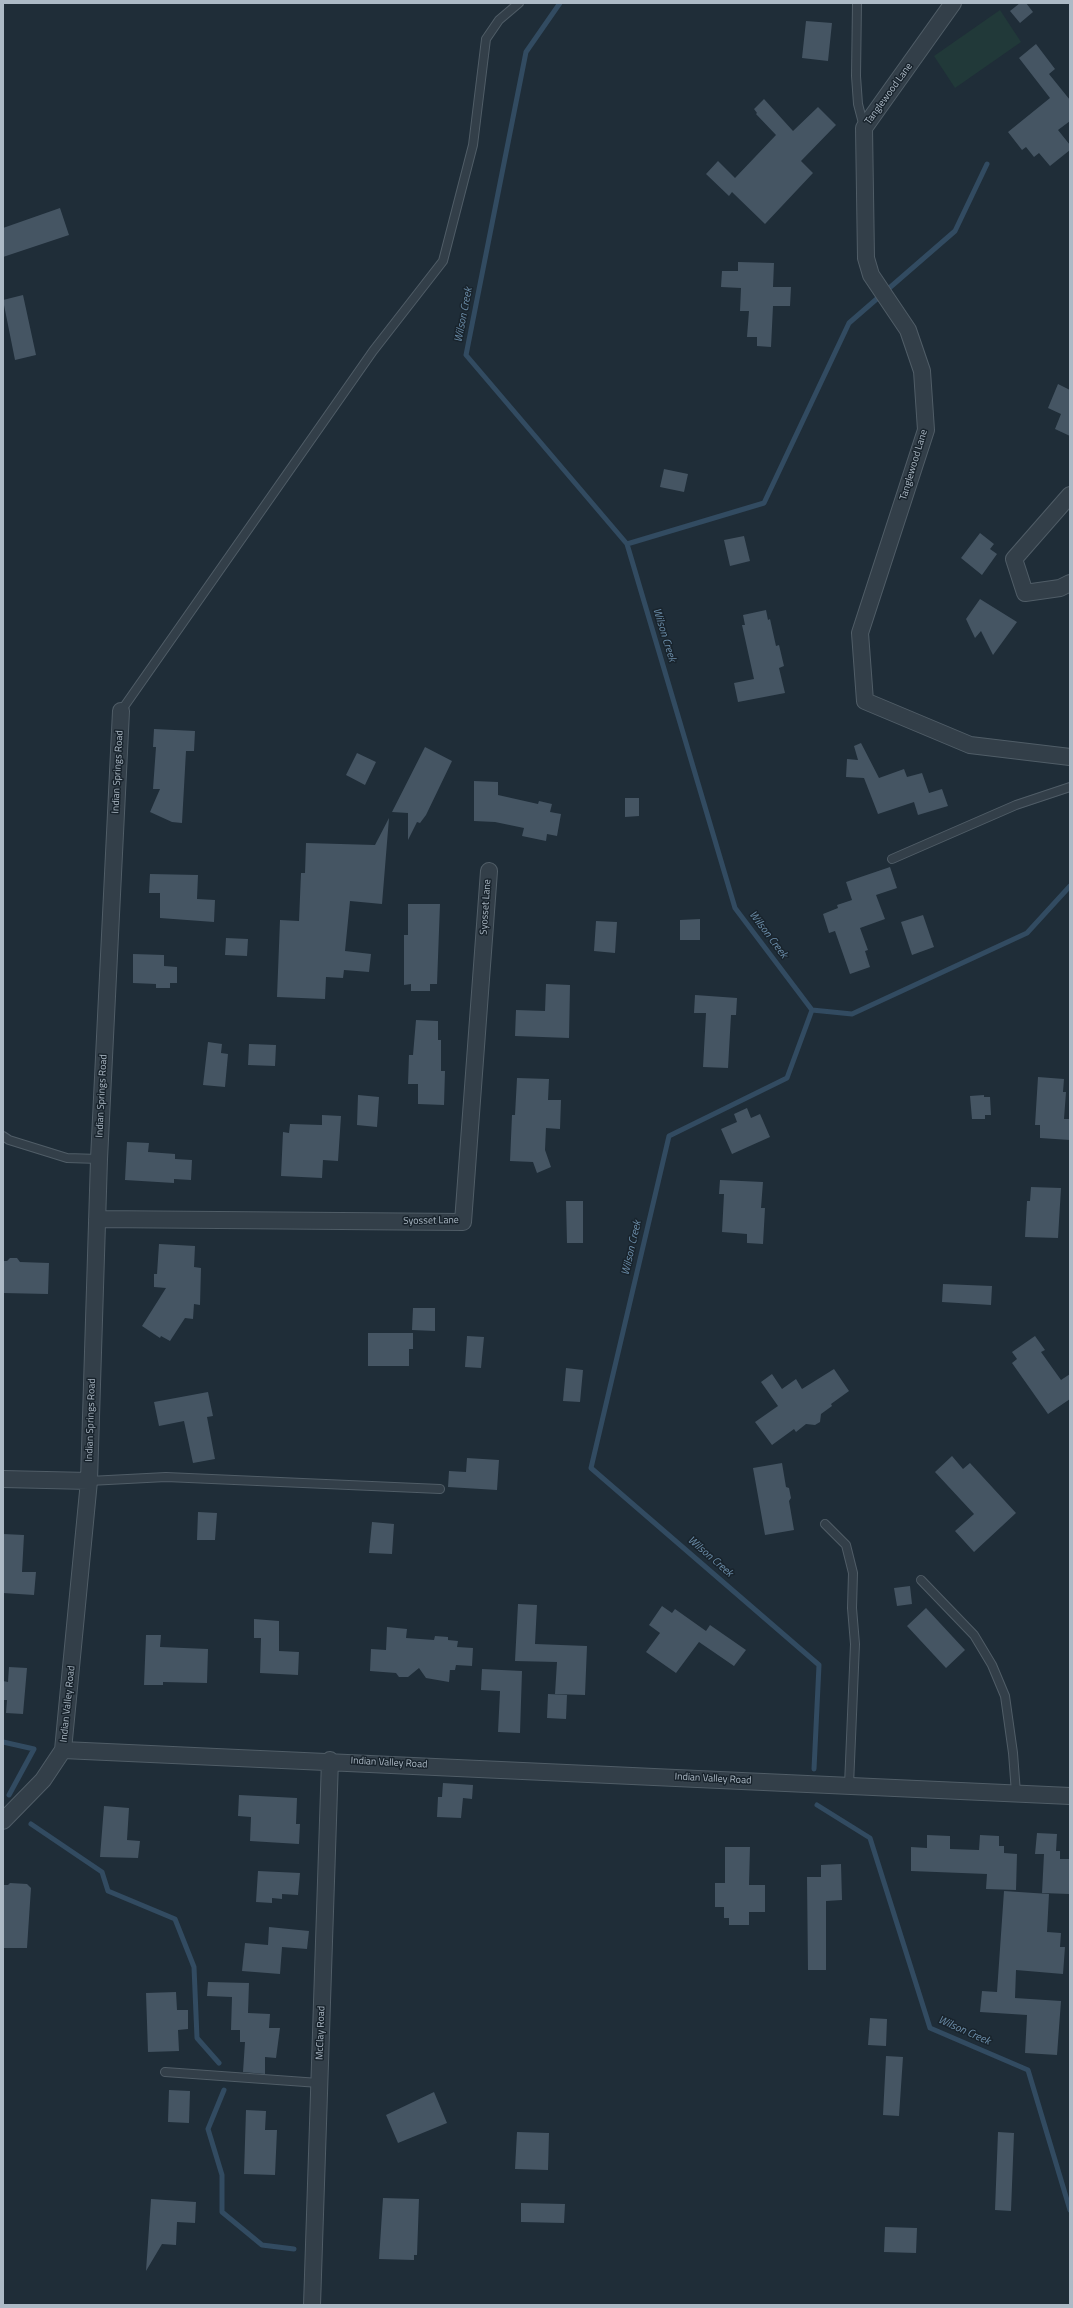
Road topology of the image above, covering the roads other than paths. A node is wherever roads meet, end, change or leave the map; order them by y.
1 (518, 3) edge
2 (857, 3) edge
3 (953, 3) edge
4 (864, 128) junction
5 (1070, 495) edge
6 (1070, 583) edge
7 (121, 711) joint
8 (1070, 757) edge
9 (1070, 787) edge
10 (892, 859) dead end
11 (489, 872) dead end
12 (3, 1136) edge
13 (99, 1159) junction
14 (97, 1219) junction
15 (3, 1479) edge
16 (90, 1481) junction
17 (440, 1490) dead end
18 (825, 1524) dead end
19 (920, 1580) dead end
20 (64, 1750) junction
21 (330, 1760) junction
22 (849, 1785) junction
23 (1016, 1793) junction
24 (1070, 1796) edge
25 (3, 1821) edge
26 (165, 2072) dead end
27 (319, 2083) junction
28 (312, 2305) edge

1 - 7 lane
2 - 4 lane
3 - 4 street, Tanglewood Lane
4 - 8 street, Tanglewood Lane
5 - 6 street
7 - 13 street, Indian Springs Road
9 - 10 lane
11 - 14 street, Syosset Lane
12 - 13 lane
13 - 14 street, Indian Springs Road
14 - 16 street, Indian Springs Road
15 - 16 street
16 - 17 lane
16 - 20 street, Indian Valley Road
18 - 22 lane
19 - 23 lane
20 - 21 street, Indian Valley Road
20 - 25 street
21 - 22 street, Indian Valley Road
21 - 27 street, McClay Road
22 - 23 street, Indian Valley Road
23 - 24 street, Indian Valley Road
26 - 27 lane
27 - 28 street, McClay Road

